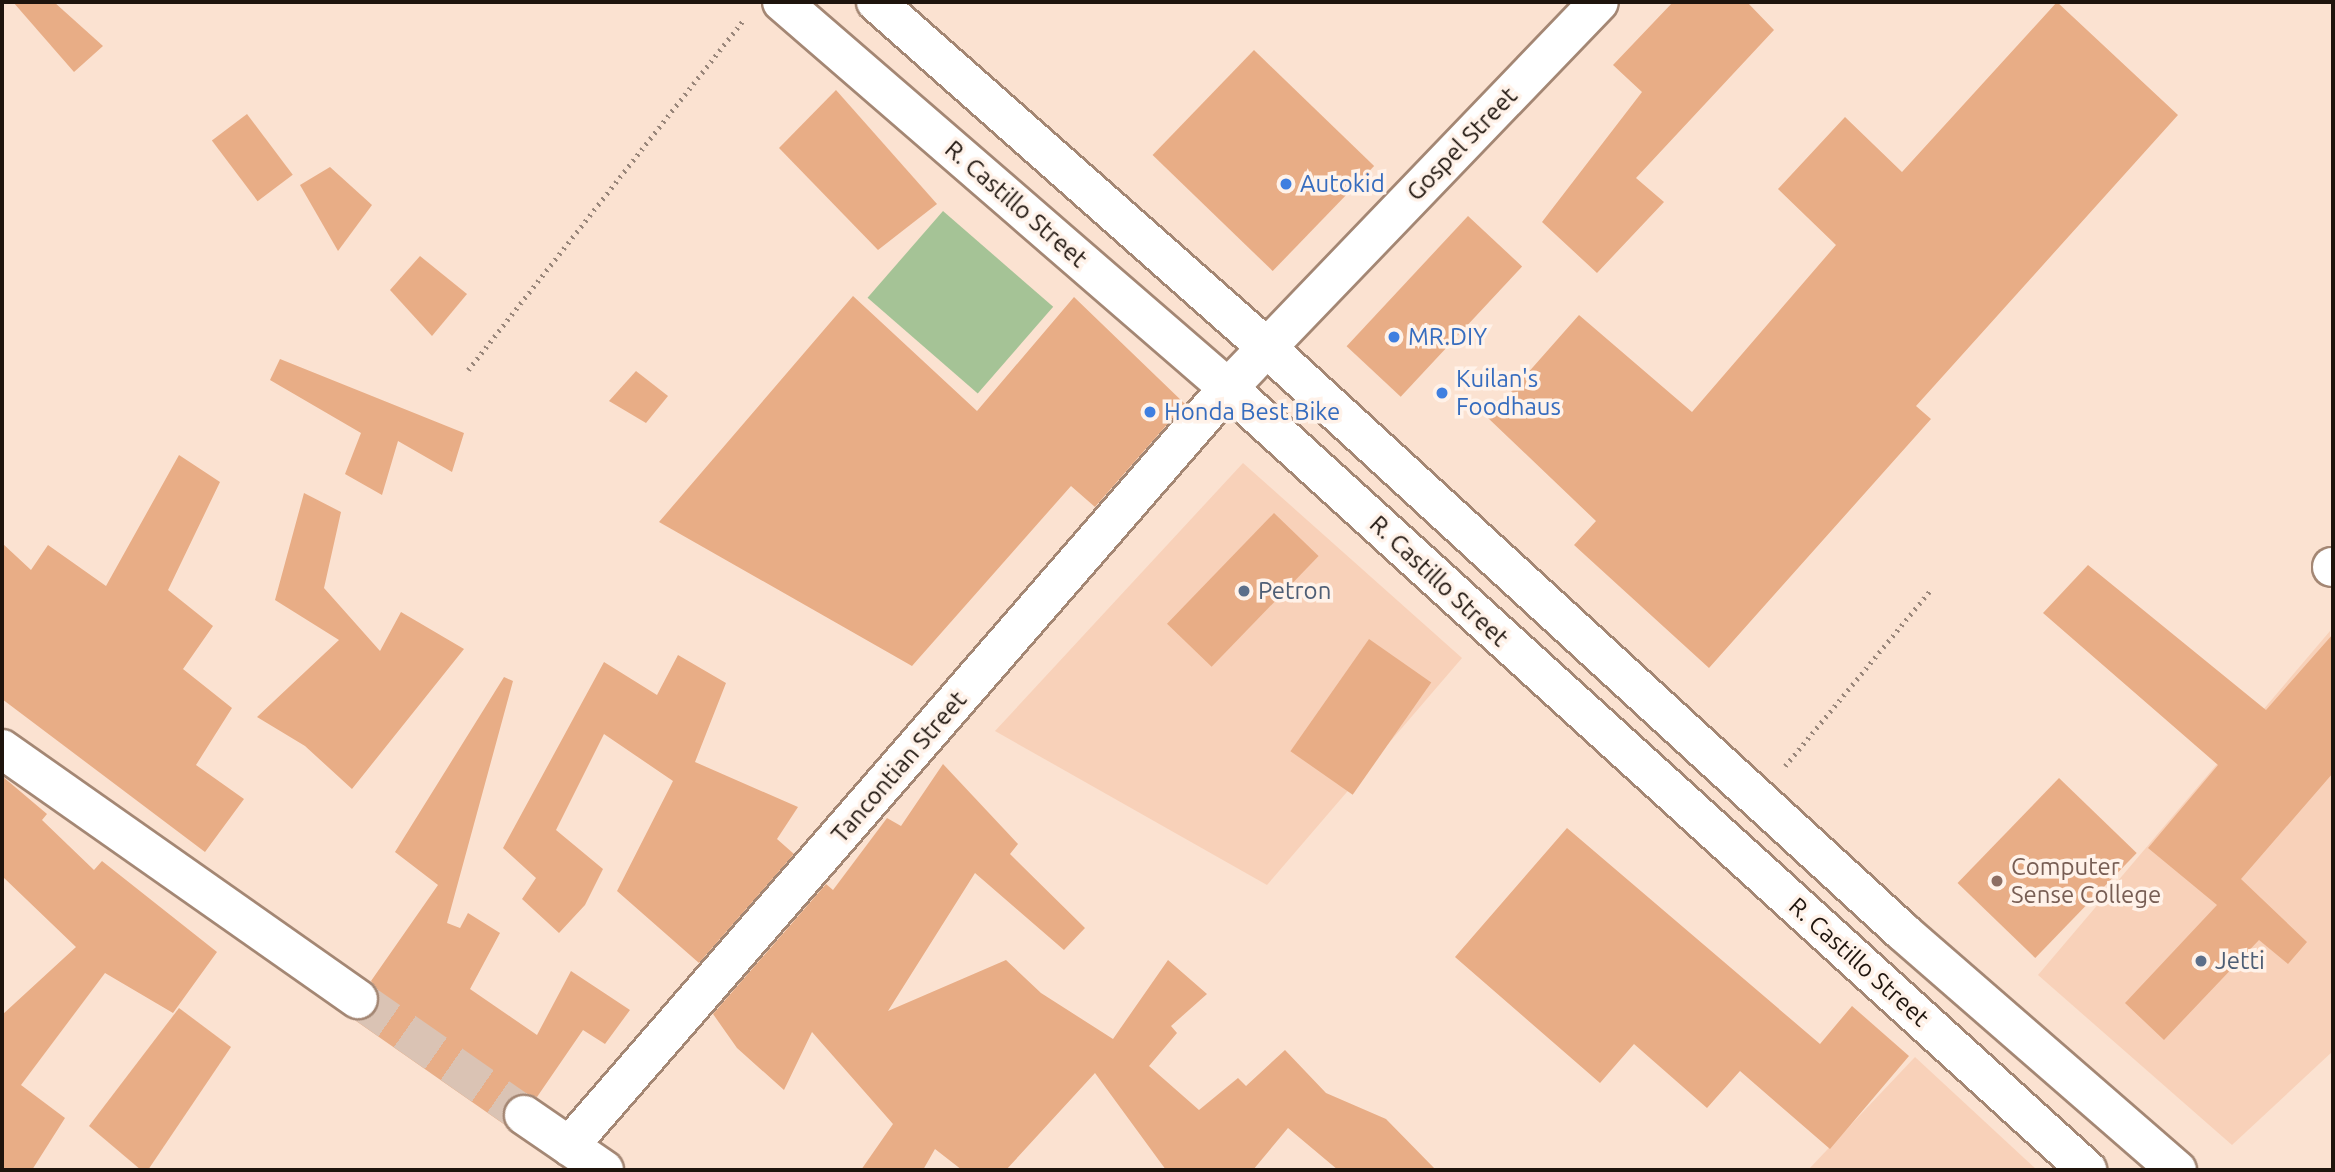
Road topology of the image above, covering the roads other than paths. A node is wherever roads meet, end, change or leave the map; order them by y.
1 (876, 2) edge
2 (1599, 2) edge
3 (766, 7) edge
4 (1266, 346) junction
5 (1228, 388) junction
6 (1449, 515) junction
7 (1411, 557) junction
8 (1640, 691) junction
9 (1600, 729) junction
10 (2, 749) edge
11 (1903, 932) junction
12 (1869, 971) junction
13 (358, 999) tunnel mouth
14 (524, 1115) tunnel mouth
15 (569, 1146) junction
16 (2175, 1169) edge
17 (604, 1170) edge
18 (2087, 1170) edge

1 - 4 main road
2 - 4 main road, Gospel Street
3 - 5 main road, R. Castillo Street
4 - 5 main road, Gospel Street
4 - 6 main road
5 - 7 main road, R. Castillo Street
5 - 15 main road, Tancontian Street
6 - 7 main road
6 - 8 main road
7 - 9 main road, R. Castillo Street
8 - 9 main road
8 - 11 main road
9 - 12 main road, R. Castillo Street
10 - 13 main road
11 - 12 main road
11 - 16 main road
12 - 18 main road, R. Castillo Street
14 - 15 main road
15 - 17 main road

